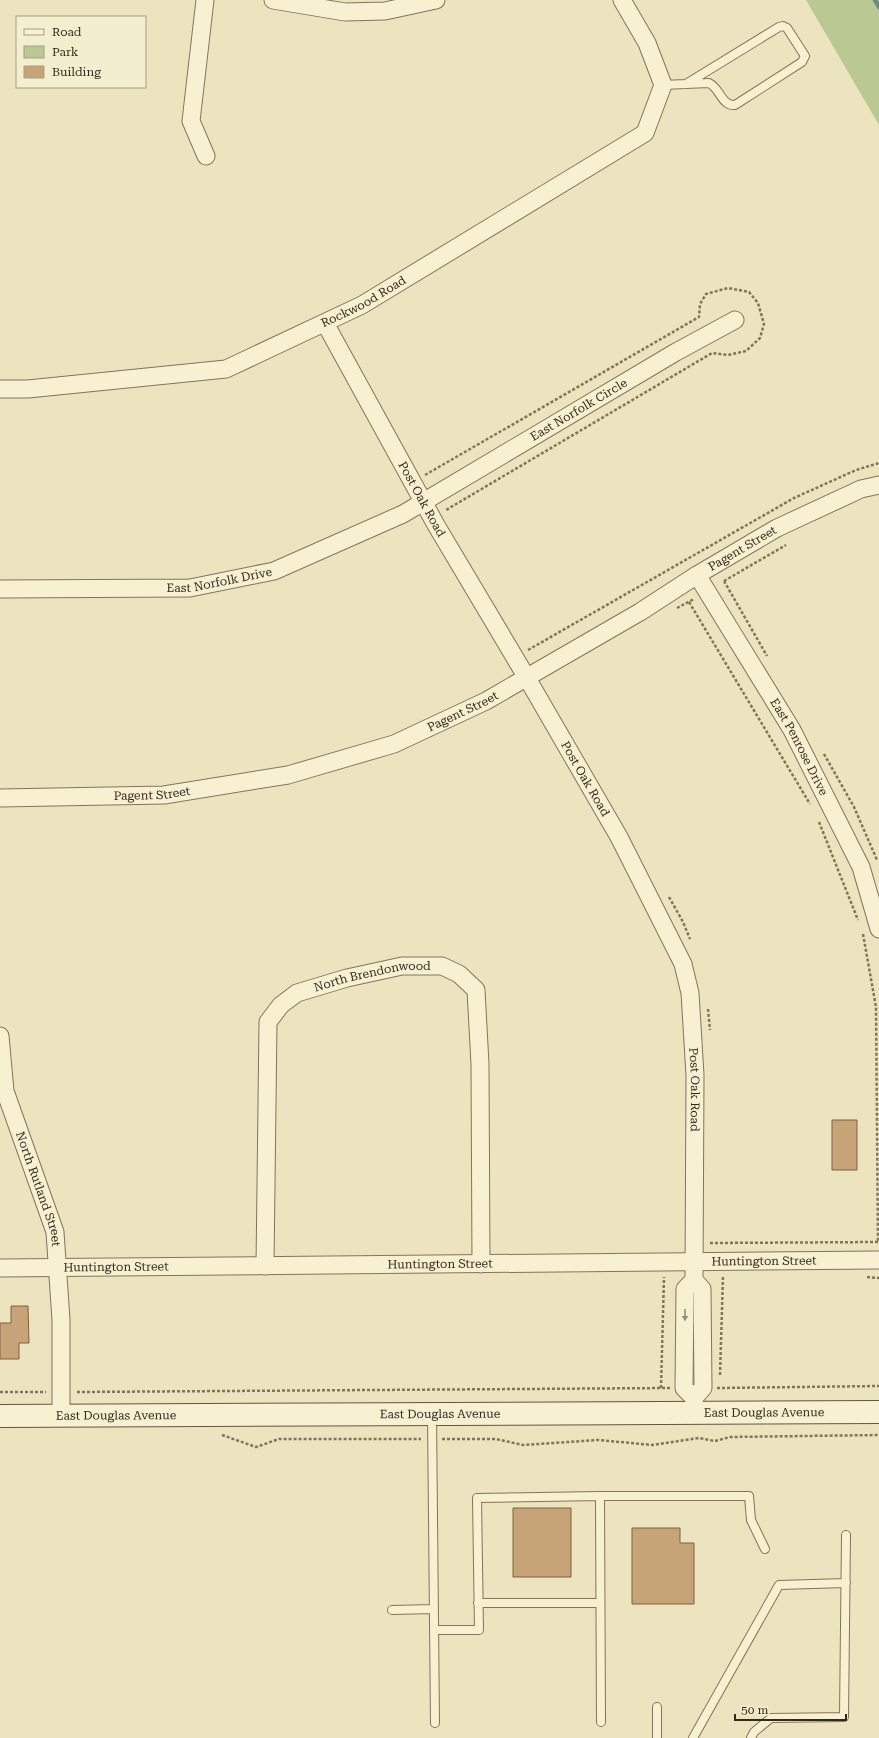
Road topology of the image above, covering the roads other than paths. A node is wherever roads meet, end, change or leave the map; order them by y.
1 (206, 0) edge
2 (273, 0) edge
3 (436, 0) edge
4 (622, 0) edge
5 (686, 84) junction
6 (663, 85) junction
7 (206, 156) dead end
8 (735, 320) dead end
9 (325, 322) junction
10 (0, 389) edge
11 (879, 484) edge
12 (430, 498) junction
13 (697, 575) junction
14 (0, 589) edge
15 (526, 678) junction
16 (0, 798) edge
17 (871, 930) edge
18 (0, 1036) edge
19 (879, 1260) edge
20 (694, 1262) junction
21 (481, 1264) junction
22 (265, 1266) junction
23 (0, 1268) edge
24 (57, 1268) junction
25 (694, 1397) junction
26 (879, 1412) edge
27 (432, 1413) junction
28 (0, 1416) edge
29 (61, 1416) junction
30 (600, 1496) junction
31 (846, 1535) dead end
32 (765, 1549) dead end
33 (846, 1584) junction
34 (600, 1602) junction
35 (478, 1603) junction
36 (434, 1609) junction
37 (392, 1610) dead end
38 (434, 1630) junction
39 (657, 1707) dead end
40 (601, 1722) dead end
41 (435, 1723) dead end
42 (657, 1738) edge
43 (693, 1738) edge
44 (751, 1738) edge

1 - 7 street
2 - 3 street
4 - 6 street
5 - 5 lane
5 - 6 lane
6 - 9 street, Rockwood Road
8 - 12 street, East Norfolk Circle
9 - 10 street, Rockwood Road
9 - 12 street, Post Oak Road
11 - 13 street, Pagent Street
12 - 14 street, East Norfolk Drive
12 - 15 street, Post Oak Road
13 - 15 street, Pagent Street
13 - 17 street, East Penrose Drive
15 - 16 street, Pagent Street
15 - 20 street, Post Oak Road
18 - 24 street, North Rutland Street
19 - 20 street, Huntington Street
20 - 21 street, Huntington Street
20 - 25 street, Post Oak Road
21 - 22 street, Huntington Street
21 - 22 street, North Brendonwood
22 - 24 street, Huntington Street
23 - 24 street, Huntington Street
24 - 29 street, North Rutland Street
25 - 26 street, East Douglas Avenue
25 - 27 street, East Douglas Avenue
27 - 29 street, East Douglas Avenue
27 - 36 lane
28 - 29 street, East Douglas Avenue
30 - 32 lane
30 - 34 lane
30 - 35 lane
31 - 33 lane
33 - 43 lane
33 - 44 lane
34 - 35 lane
34 - 40 lane
35 - 38 lane
36 - 37 lane
36 - 38 lane
38 - 41 lane
39 - 42 lane

